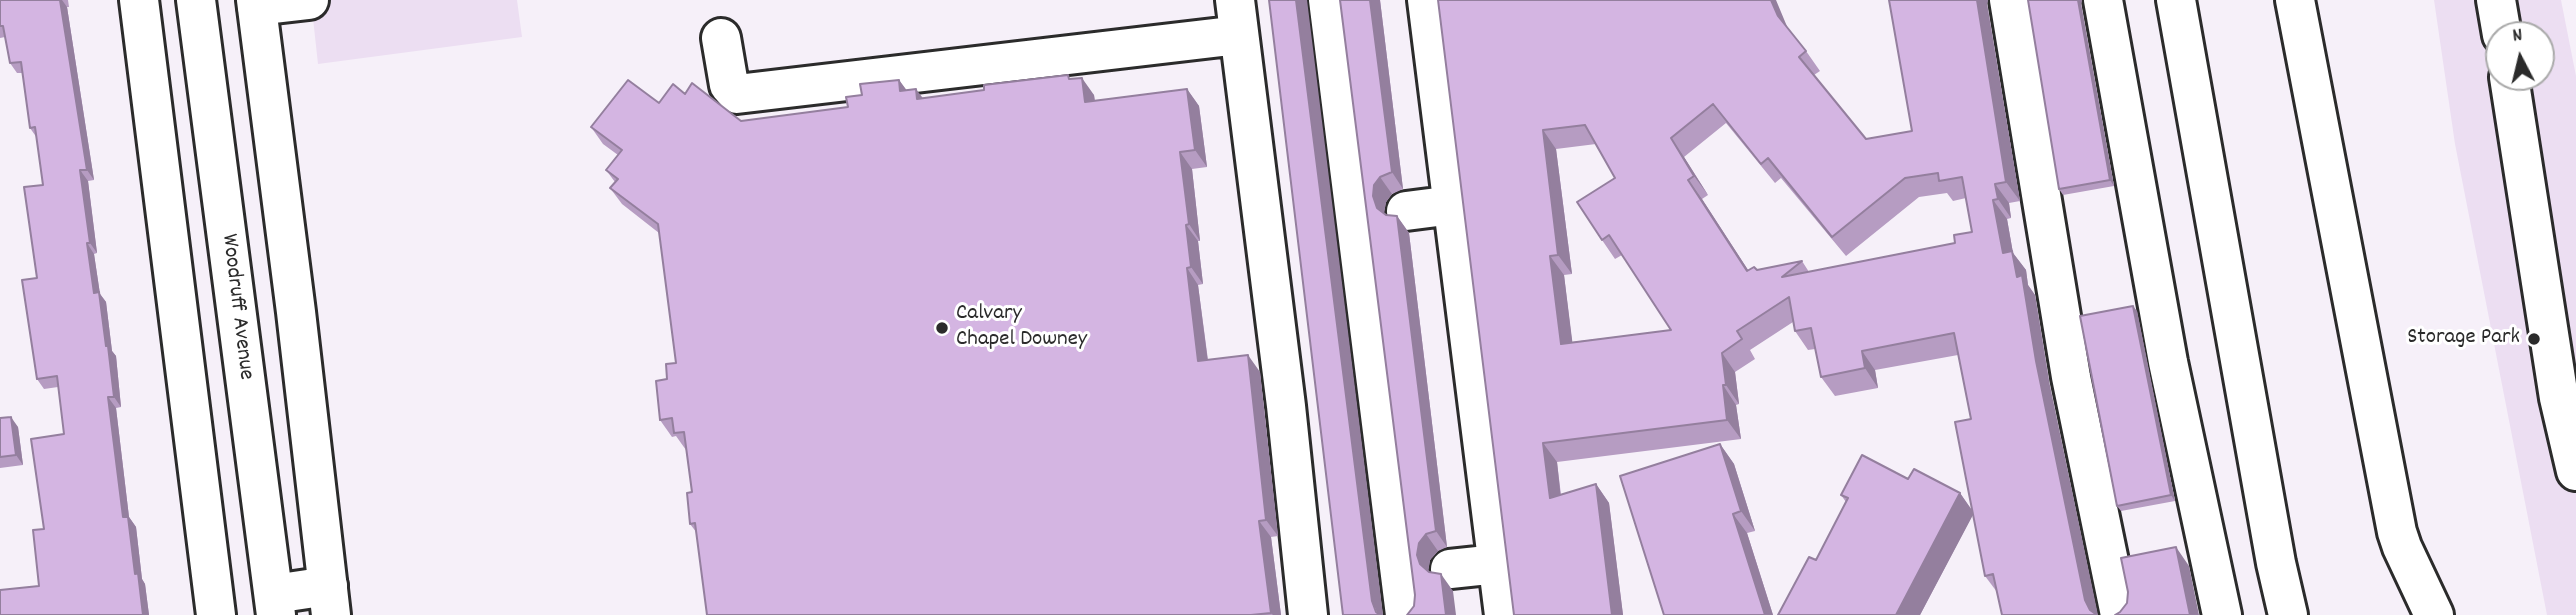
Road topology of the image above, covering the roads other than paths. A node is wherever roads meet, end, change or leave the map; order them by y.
1 (139, 0) edge
2 (196, 0) edge
3 (309, 0) edge
4 (1328, 0) edge
5 (1427, 0) edge
6 (2009, 0) edge
7 (2103, 0) edge
8 (2176, 0) edge
9 (2295, 0) edge
10 (2496, 0) edge
11 (256, 3) edge
12 (1237, 17) edge
13 (2500, 21) edge
14 (721, 38) dead end
15 (2511, 91) edge
16 (1453, 205) junction
17 (1406, 211) dead end
18 (2576, 471) edge
19 (1497, 564) junction
20 (1450, 569) dead end
21 (330, 601) edge
22 (275, 604) edge
23 (216, 615) edge
24 (1308, 615) edge
25 (1405, 615) edge
26 (1504, 615) edge
27 (2120, 615) edge
28 (2222, 615) edge
29 (2288, 615) edge
30 (2434, 615) edge

1 - 23 main road
2 - 22 main road, Woodruff Avenue
3 - 11 main road
4 - 25 main road
5 - 16 main road
6 - 27 main road
7 - 28 main road
8 - 29 main road
9 - 30 main road
10 - 13 main road
11 - 21 main road
12 - 14 main road
12 - 24 main road
15 - 18 main road
16 - 17 main road
16 - 19 main road
19 - 20 main road
19 - 26 main road
21 - 22 main road

